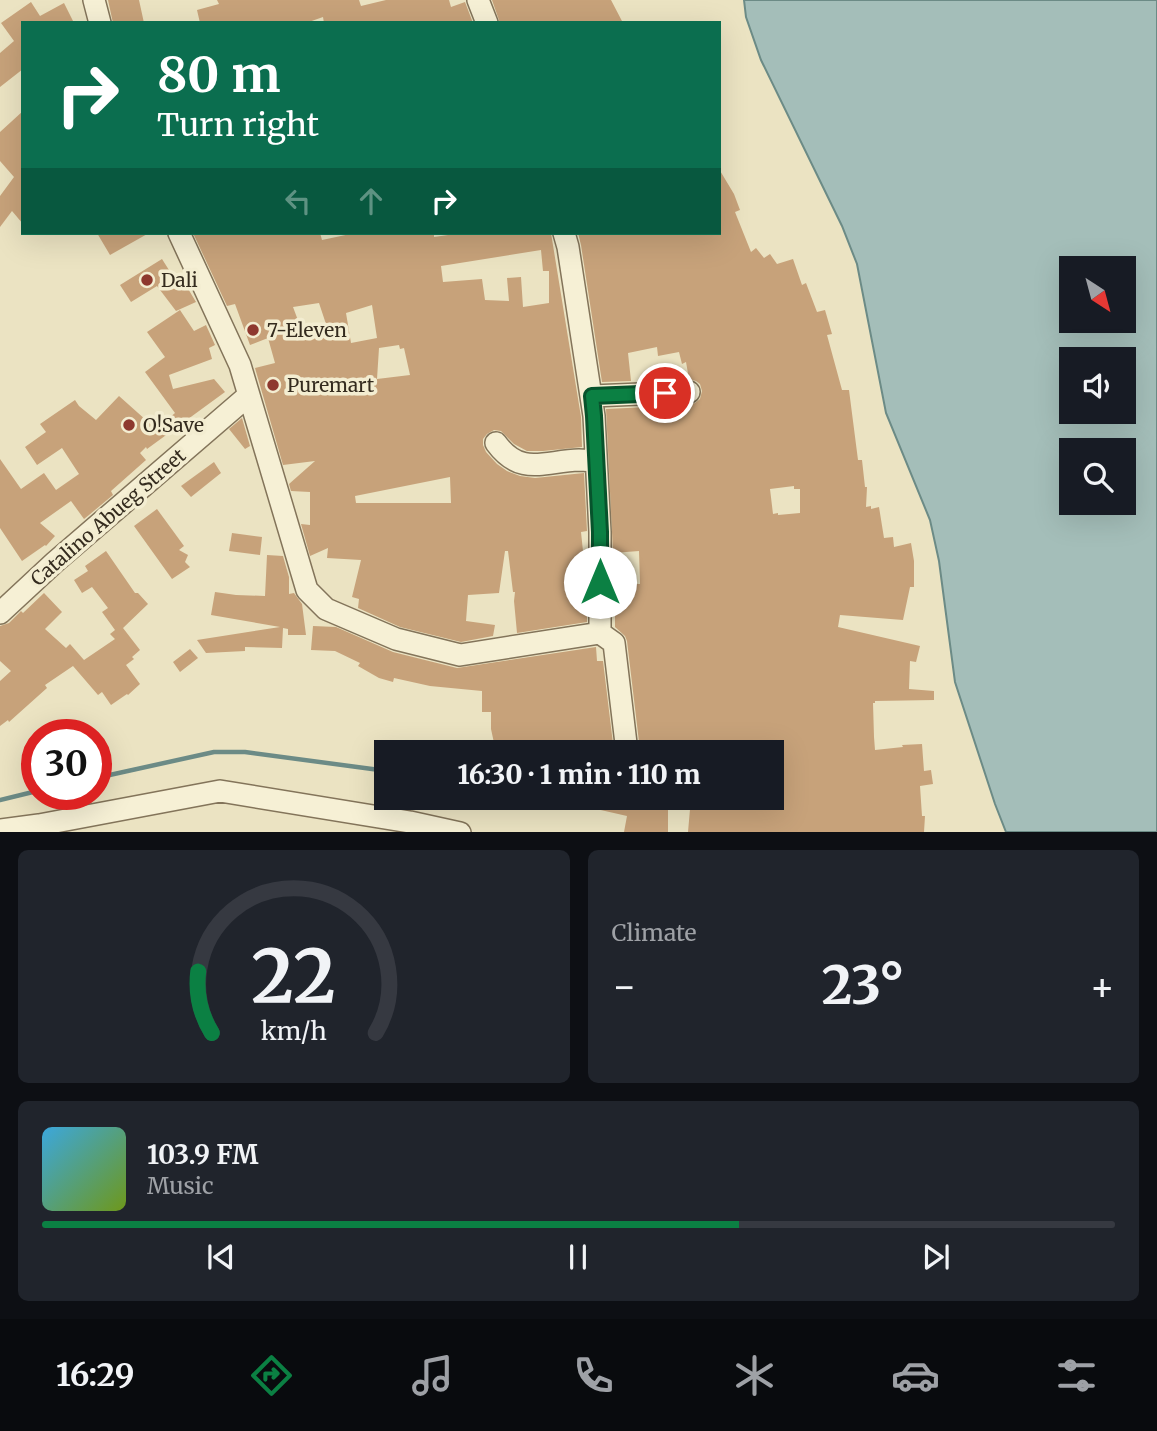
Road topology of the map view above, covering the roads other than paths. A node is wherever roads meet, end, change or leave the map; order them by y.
1 (94, 0) edge
2 (478, 0) edge
3 (99, 21) edge
4 (486, 21) edge
5 (180, 235) edge
6 (565, 235) edge
7 (689, 392) dead end
8 (248, 394) junction
9 (592, 396) junction
10 (496, 443) dead end
11 (596, 461) junction
12 (0, 613) edge
13 (600, 633) junction
14 (626, 740) edge
15 (0, 830) edge
16 (460, 832) edge

1 - 3 street
2 - 4 street
5 - 8 street
6 - 9 street
7 - 9 street
8 - 12 street, Catalino Abueg Street
8 - 13 street
9 - 11 street
10 - 11 street
11 - 13 street
13 - 14 street
15 - 16 street

